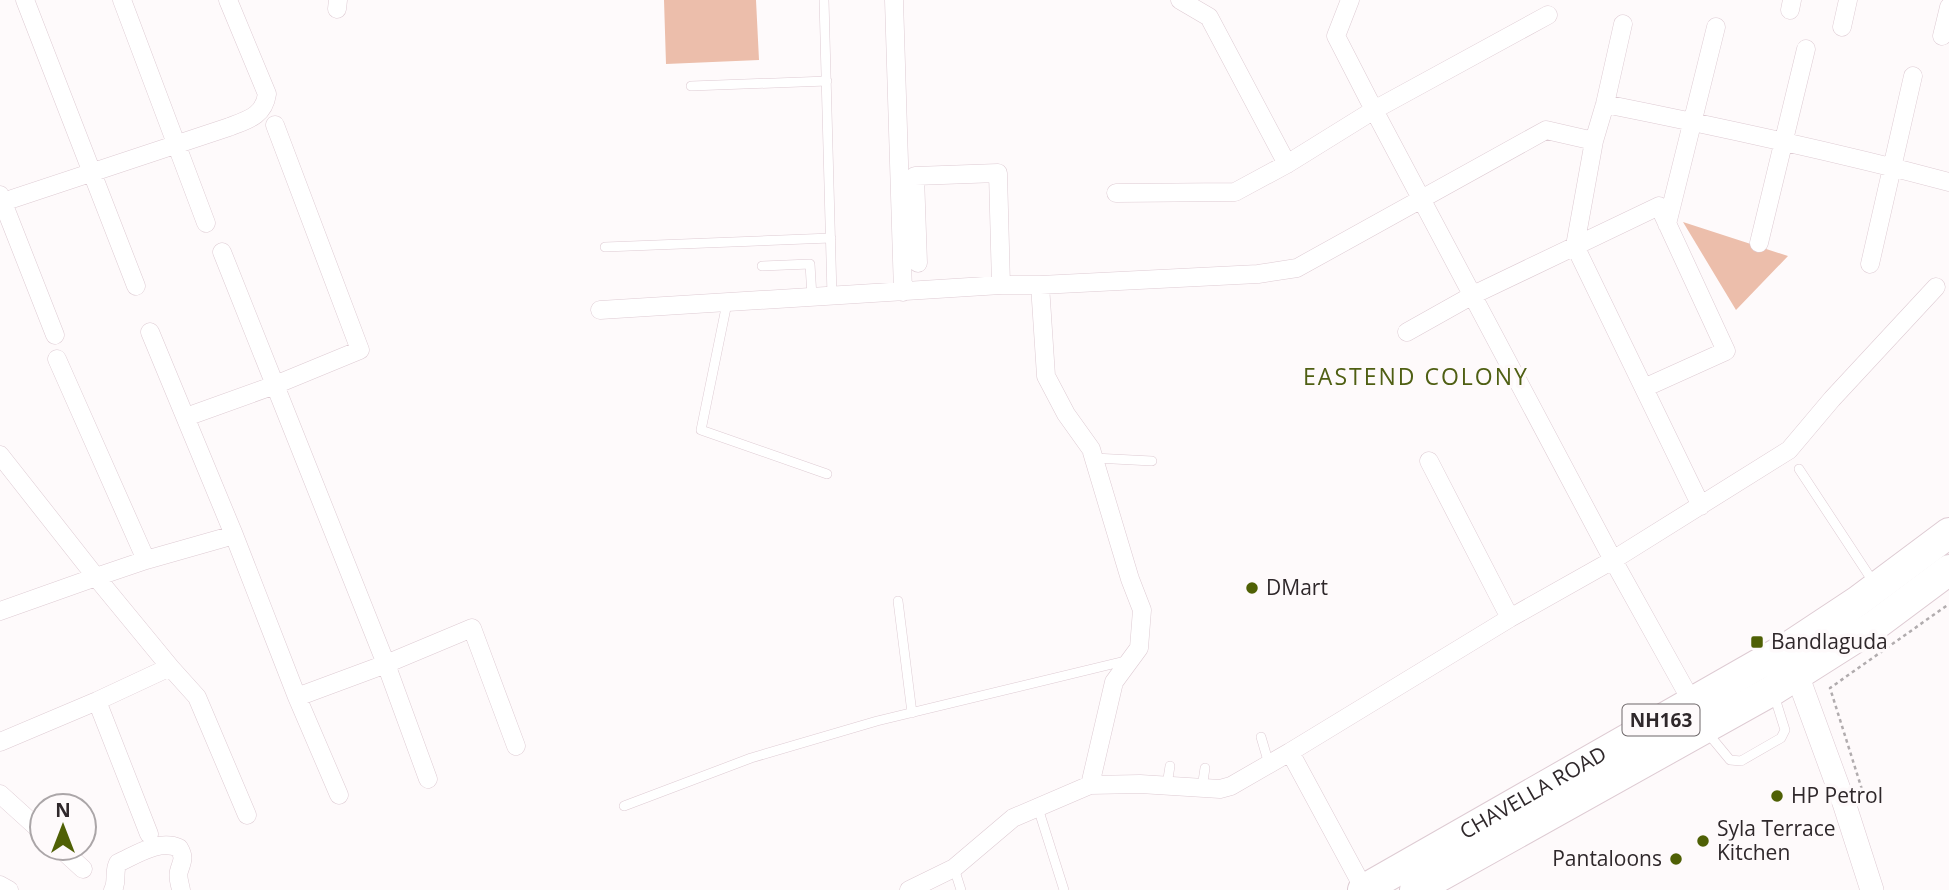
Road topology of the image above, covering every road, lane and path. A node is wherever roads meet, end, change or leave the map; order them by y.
1 (25, 0) edge
2 (122, 0) edge
3 (228, 0) edge
4 (824, 0) edge
5 (894, 0) edge
6 (1180, 0) edge
7 (1350, 0) edge
8 (1848, 0) edge
9 (1949, 7) edge
10 (1548, 15) dead end
11 (1623, 24) dead end
12 (1716, 27) dead end
13 (1842, 27) dead end
14 (1942, 36) dead end
15 (1806, 49) dead end
16 (1913, 76) dead end
17 (827, 81) junction
18 (691, 86) dead end
19 (1605, 104) junction
20 (1374, 110) junction
21 (1693, 121) junction
22 (275, 125) dead end
23 (1594, 141) junction
24 (1783, 142) junction
25 (177, 145) junction
26 (1287, 164) junction
27 (1892, 167) junction
28 (92, 173) junction
29 (1949, 182) edge
30 (1116, 193) dead end
31 (1422, 199) junction
32 (1, 200) edge
33 (206, 223) dead end
34 (1667, 224) junction
35 (831, 237) junction
36 (1759, 243) dead end
37 (1575, 246) junction
38 (605, 247) dead end
39 (222, 252) dead end
40 (918, 262) dead end
41 (1870, 264) dead end
42 (762, 266) dead end
43 (1001, 285) junction
44 (1040, 285) junction
45 (136, 286) dead end
46 (1936, 287) dead end
47 (903, 292) junction
48 (1473, 295) junction
49 (832, 296) junction
50 (812, 297) junction
51 (727, 303) junction
52 (600, 310) dead end
53 (150, 332) dead end
54 (1406, 332) dead end
55 (55, 335) dead end
56 (57, 359) dead end
57 (275, 385) junction
58 (1644, 388) junction
59 (186, 417) junction
60 (0, 455) edge
61 (1094, 458) junction
62 (1153, 461) dead end
63 (1429, 461) dead end
64 (1799, 469) dead end
65 (827, 474) dead end
66 (1701, 506) junction
67 (1949, 533) edge
68 (234, 536) junction
69 (146, 560) junction
70 (1613, 560) junction
71 (1949, 570) edge
72 (96, 578) junction
73 (1877, 587) junction
74 (898, 601) dead end
75 (1949, 604) edge
76 (0, 611) edge
77 (1510, 618) junction
78 (1130, 660) junction
79 (387, 664) junction
80 (170, 667) junction
81 (1786, 671) junction
82 (297, 697) junction
83 (97, 701) junction
84 (1692, 702) junction
85 (912, 713) junction
86 (1705, 730) junction
87 (1261, 737) dead end
88 (0, 742) edge
89 (516, 746) dead end
90 (1290, 752) junction
91 (1269, 764) junction
92 (1170, 766) dead end
93 (1205, 768) dead end
94 (428, 779) dead end
95 (1090, 785) junction
96 (1167, 785) junction
97 (1202, 788) junction
98 (0, 793) edge
99 (340, 795) dead end
100 (1866, 802) dead end
101 (624, 806) dead end
102 (1038, 808) junction
103 (247, 815) dead end
104 (28, 819) edge
105 (149, 834) dead end
106 (75, 862) edge
107 (954, 868) junction
108 (83, 869) dead end
109 (0, 885) edge
110 (118, 888) edge
111 (9, 890) edge
112 (180, 890) edge
113 (909, 890) edge
114 (961, 890) edge
115 (1064, 890) edge
116 (1364, 890) edge
117 (1415, 890) edge
118 (1872, 890) edge

1 - 28 street
2 - 25 street
3 - 25 street
4 - 17 lane
5 - 47 street
6 - 26 street
7 - 20 street
8 - 13 street
9 - 14 street
10 - 20 street
11 - 19 street
12 - 21 street
15 - 24 street
16 - 27 street
17 - 18 lane
17 - 35 lane
19 - 21 street
19 - 23 street
20 - 26 street
20 - 31 street
21 - 24 street
21 - 34 street
22 - 57 street
23 - 31 street
23 - 37 street
24 - 27 street
24 - 36 street
25 - 28 street
25 - 33 street
26 - 30 street
27 - 29 street
27 - 41 street
28 - 32 street
28 - 45 street
31 - 44 street
31 - 48 street
32 - 55 street
34 - 37 street
34 - 58 street
35 - 38 lane
35 - 49 lane
37 - 48 street
37 - 58 street
39 - 57 street
40 - 43 street
42 - 50 lane
43 - 44 street
43 - 47 street
44 - 61 street
46 - 66 street
47 - 49 street
48 - 54 street
48 - 70 street
49 - 50 street
50 - 51 street
51 - 52 street
51 - 65 lane
53 - 59 street
56 - 69 street
57 - 59 street
57 - 79 street
58 - 66 street
59 - 68 street
60 - 72 street
61 - 62 lane
61 - 78 street
63 - 77 street
64 - 73 lane
66 - 70 street
67 - 73 highway, CHAVELLA ROAD / NH163
68 - 69 street
68 - 82 street
69 - 72 street
70 - 77 street
70 - 84 street
71 - 81 highway, CHAVELLA ROAD / NH163
72 - 76 street
72 - 80 street
73 - 81 highway, CHAVELLA ROAD / NH163
74 - 85 lane
75 - 100 path
77 - 90 street
78 - 85 lane
78 - 95 street
79 - 82 street
79 - 89 street
79 - 94 street
80 - 83 street
80 - 103 street
81 - 84 highway, CHAVELLA ROAD / NH163
81 - 86 highway, CHAVELLA ROAD / NH163
81 - 86 lane
81 - 118 street
82 - 99 street
83 - 88 street
83 - 105 street
84 - 116 highway, CHAVELLA ROAD / NH163
85 - 101 lane
86 - 117 highway, CHAVELLA ROAD / NH163
87 - 91 lane
90 - 91 street
90 - 116 street
91 - 97 street
92 - 96 lane
93 - 97 lane
95 - 96 street
95 - 102 street
96 - 97 street
98 - 104 street
102 - 107 street
102 - 115 lane
106 - 108 street
107 - 113 street
107 - 114 lane
109 - 111 street
110 - 112 street

